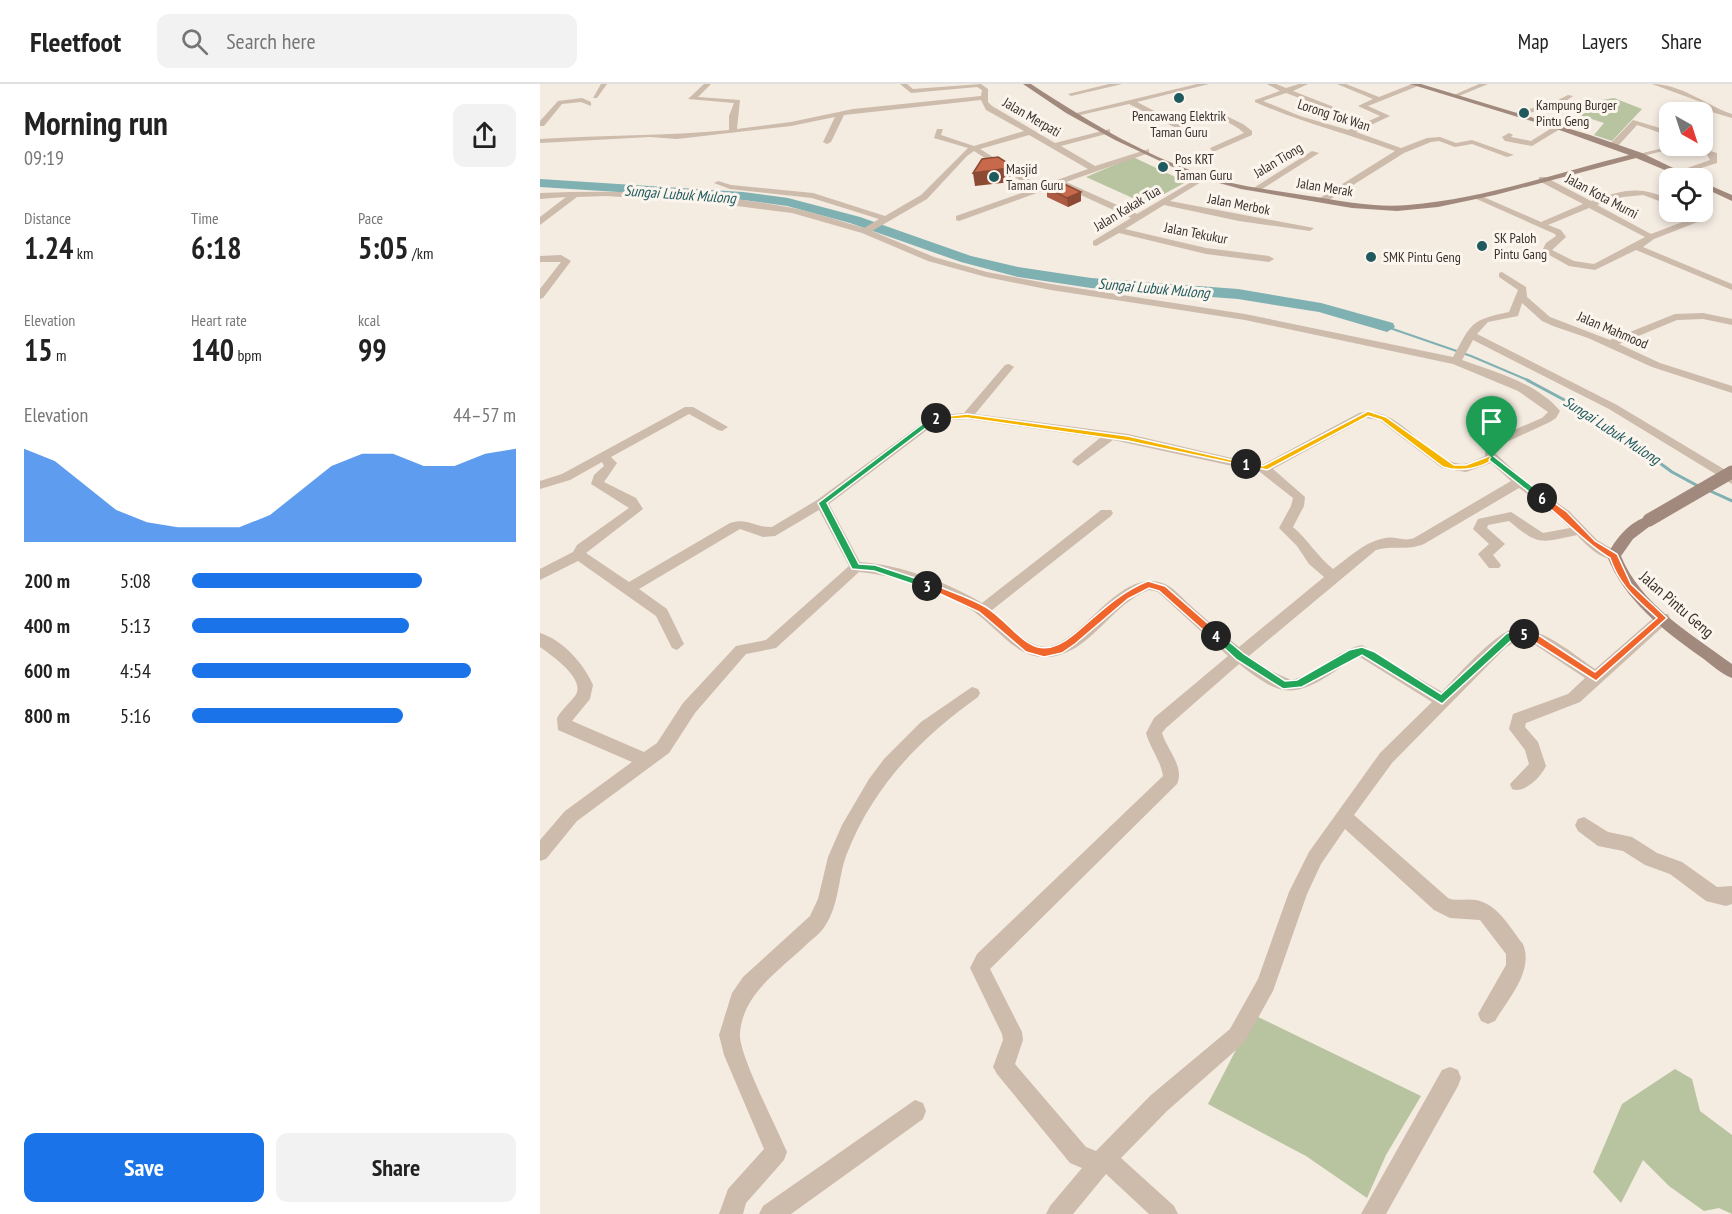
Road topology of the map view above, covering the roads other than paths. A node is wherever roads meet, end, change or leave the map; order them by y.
1 (604, 84) edge
2 (708, 84) edge
3 (903, 84) edge
4 (1026, 84) edge
5 (1119, 84) edge
6 (1153, 84) edge
7 (1206, 84) edge
8 (1270, 84) edge
9 (1305, 84) edge
10 (1340, 84) edge
11 (1364, 84) edge
12 (1415, 84) edge
13 (1485, 84) edge
14 (1655, 84) edge
15 (1352, 88) junction
16 (1286, 90) junction
17 (1169, 93) junction
18 (1071, 94) dead end
19 (1457, 95) junction
20 (1570, 96) dead end
21 (1690, 96) junction
22 (595, 97) dead end
23 (984, 98) junction
24 (1378, 99) junction
25 (1680, 99) dead end
26 (1131, 102) junction
27 (588, 104) dead end
28 (1336, 111) dead end
29 (1519, 113) junction
30 (1076, 114) junction
31 (840, 115) junction
32 (1732, 116) edge
33 (1170, 121) junction
34 (541, 124) edge
35 (1179, 126) dead end
36 (1561, 126) junction
37 (1659, 130) edge
38 (940, 131) dead end
39 (1107, 131) junction
40 (733, 132) junction
41 (1030, 132) junction
42 (1348, 132) junction
43 (540, 134) edge
44 (1509, 135) dead end
45 (540, 141) edge
46 (827, 142) dead end
47 (1614, 145) junction
48 (1054, 146) junction
49 (974, 148) junction
50 (1214, 150) dead end
51 (1146, 151) junction
52 (1401, 151) junction
53 (1659, 151) edge
54 (1315, 153) dead end
55 (1713, 154) edge
56 (1510, 155) dead end
57 (1639, 155) junction
58 (1666, 168) edge
59 (1695, 168) edge
60 (1094, 169) junction
61 (1203, 177) junction
62 (1542, 179) junction
63 (718, 183) dead end
64 (1061, 183) junction
65 (1256, 189) junction
66 (1713, 189) edge
67 (1041, 190) junction
68 (580, 195) junction
69 (540, 196) edge
70 (1476, 197) junction
71 (1659, 198) edge
72 (1732, 198) edge
73 (1323, 200) junction
74 (1164, 202) junction
75 (1590, 206) junction
76 (959, 218) dead end
77 (1138, 218) junction
78 (885, 220) junction
79 (540, 222) edge
80 (1690, 222) edge
81 (1543, 224) junction
82 (1310, 228) dead end
83 (1118, 230) junction
84 (865, 231) junction
85 (1651, 237) junction
86 (1096, 243) dead end
87 (1636, 248) junction
88 (540, 259) edge
89 (1269, 259) dead end
90 (1502, 274) dead end
91 (1732, 278) edge
92 (1720, 282) junction
93 (1732, 287) edge
94 (540, 296) edge
95 (1522, 298) junction
96 (1732, 322) edge
97 (1468, 338) junction
98 (1610, 344) junction
99 (1457, 358) junction
100 (1009, 367) dead end
101 (1732, 390) edge
102 (967, 416) junction
103 (722, 427) dead end
104 (1110, 436) junction
105 (604, 458) junction
106 (1492, 458) junction
107 (1078, 462) dead end
108 (1264, 469) junction
109 (1732, 472) edge
110 (1732, 480) edge
111 (1519, 482) junction
112 (540, 485) edge
113 (822, 503) junction
114 (1106, 513) dead end
115 (1580, 530) junction
116 (579, 555) junction
117 (1614, 556) junction
118 (1494, 565) dead end
119 (856, 567) junction
120 (540, 575) edge
121 (1333, 577) junction
122 (629, 590) junction
123 (982, 610) junction
124 (1663, 618) junction
125 (540, 639) edge
126 (677, 644) dead end
127 (1240, 657) junction
128 (1732, 672) edge
129 (1596, 677) junction
130 (972, 693) dead end
131 (1442, 700) junction
132 (646, 761) junction
133 (1518, 784) dead end
134 (1343, 816) junction
135 (1584, 825) dead end
136 (540, 853) edge
137 (1732, 895) edge
138 (1488, 1014) dead end
139 (1450, 1078) dead end
140 (915, 1111) dead end
141 (1102, 1161) junction
142 (731, 1214) edge
143 (771, 1214) edge
144 (1058, 1214) edge
145 (1166, 1214) edge
146 (1373, 1214) edge

1 - 22 street
2 - 40 street
3 - 23 street, Jalan Merpati
4 - 30 street, Jalan Merak
5 - 18 street
6 - 17 street
7 - 17 street
8 - 16 street, Lorong Tok Wan
9 - 16 street
10 - 15 street
11 - 15 street
12 - 19 street
12 - 24 street
13 - 19 street
14 - 21 street
15 - 24 street
16 - 28 street, Lorong Tok Wan
16 - 42 street, Lorong Tok Wan
17 - 26 street
19 - 29 street
20 - 29 street
21 - 25 street
21 - 32 street
23 - 31 street
23 - 41 street, Jalan Merpati
24 - 42 street
26 - 30 street
26 - 33 street
27 - 34 street
29 - 36 street
30 - 39 street, Jalan Merak
31 - 40 street
31 - 46 street
33 - 35 street
33 - 50 street
34 - 43 street
36 - 44 street
36 - 47 street
37 - 47 street
38 - 49 street
39 - 48 street
39 - 51 street, Jalan Merak
40 - 45 street
41 - 48 street, Jalan Merpati
41 - 49 street
42 - 52 street, Lorong Tok Wan
47 - 57 street
48 - 60 street, Jalan Merpati
49 - 67 street
49 - 78 street
51 - 60 street
51 - 61 street, Jalan Merak
52 - 56 street
52 - 73 street
53 - 57 street
54 - 65 street, Jalan Tiong
55 - 59 street
57 - 58 street
57 - 62 street, Jalan Merak
60 - 64 street
61 - 65 street, Jalan Merak
61 - 74 street, Jalan Kakak Tua
62 - 70 street, Jalan Merak
62 - 75 street, Jalan Kota Murni
63 - 78 street
64 - 67 street
64 - 77 street
65 - 73 street, Jalan Merak
66 - 72 street
67 - 76 street
68 - 69 street
68 - 79 street
68 - 84 street
70 - 73 street, Jalan Merak
70 - 81 street
71 - 75 street
74 - 77 street, Jalan Kakak Tua
74 - 82 street, Jalan Merbok
75 - 81 street
75 - 85 street, Jalan Kota Murni
77 - 83 street, Jalan Kakak Tua
78 - 84 street
80 - 85 street
81 - 87 street
83 - 86 street, Jalan Kakak Tua
83 - 89 street, Jalan Tekukur
84 - 99 street
85 - 87 street
87 - 92 street
88 - 94 street
90 - 95 street, Jalan Mahmood
91 - 92 street
92 - 93 street
95 - 97 street
95 - 98 street, Jalan Mahmood
96 - 98 street
97 - 99 street
97 - 110 street
98 - 101 street, Jalan Mahmood
99 - 106 street
100 - 102 street
102 - 104 street
102 - 113 street
103 - 105 street
104 - 107 street
104 - 108 street
105 - 112 street
105 - 116 street
106 - 108 street
106 - 111 street
108 - 121 street
109 - 117 street, bridge
111 - 115 street
111 - 121 street
113 - 119 street
113 - 122 street
114 - 123 street
115 - 117 street
115 - 118 street
116 - 120 street
116 - 122 street
117 - 124 street, Jalan Pintu Geng
119 - 123 street
119 - 132 street
121 - 127 street
122 - 126 street
123 - 127 street
124 - 128 street, Jalan Pintu Geng
124 - 129 street
125 - 132 street
127 - 131 street
127 - 141 street
129 - 131 street
129 - 133 street
130 - 142 street
131 - 134 street
132 - 136 street
134 - 138 street
134 - 141 street
135 - 137 street
139 - 146 street
140 - 143 street
141 - 144 street
141 - 145 street

